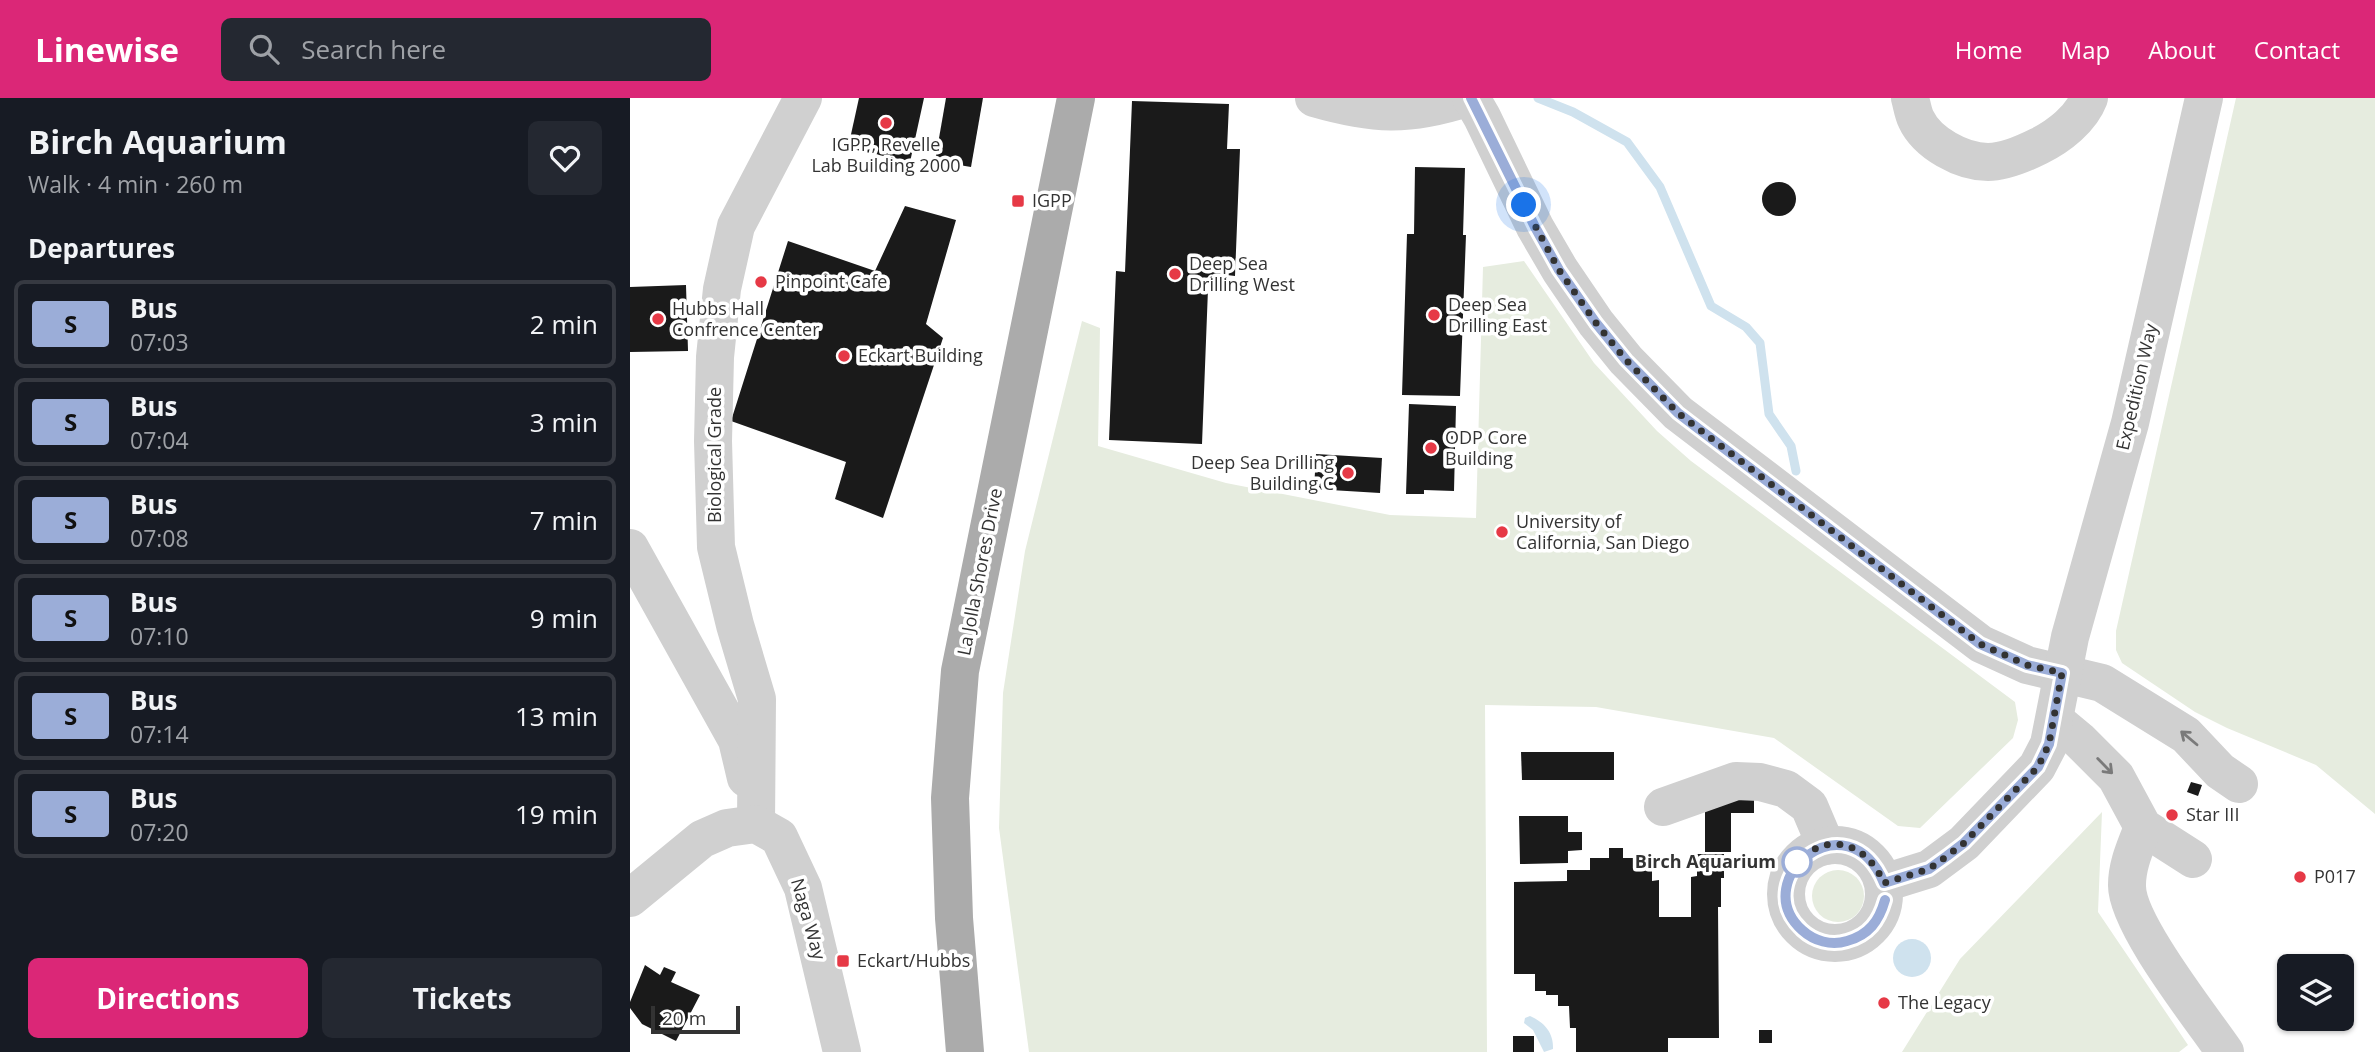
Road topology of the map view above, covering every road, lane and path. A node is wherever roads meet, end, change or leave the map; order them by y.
1 (803, 98) edge
2 (1076, 98) edge
3 (1314, 98) edge
4 (1469, 98) edge
5 (1910, 98) edge
6 (2089, 98) edge
7 (2204, 98) edge
8 (630, 548) edge
9 (2062, 673) junction
10 (2054, 720) junction
11 (2239, 783) dead end
12 (1663, 807) dead end
13 (756, 824) junction
14 (2143, 827) junction
15 (1826, 846) junction
16 (2193, 859) dead end
17 (1884, 883) junction
18 (630, 898) edge
19 (842, 1052) edge
20 (965, 1052) edge
21 (2225, 1052) edge

1 - 13 street, Biological Grade
2 - 20 main road, La Jolla Shores Drive
3 - 4 street
4 - 9 street
5 - 6 street
7 - 9 street, Expedition Way
8 - 13 street
9 - 10 street, Expedition Way
11 -> 9 street
10 -> 14 street
10 - 17 street, Expedition Way
12 - 15 street
13 - 18 street
13 - 19 street, Naga Way
14 - 16 street
14 - 21 street
15 - 17 street
15 - 17 street

